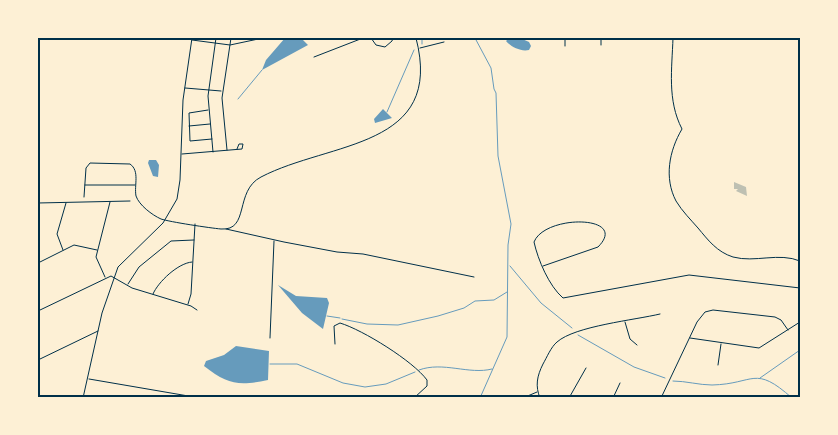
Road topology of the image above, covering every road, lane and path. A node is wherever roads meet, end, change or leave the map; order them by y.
1 (216, 38) edge
2 (231, 38) edge
3 (263, 38) edge
4 (363, 38) edge
5 (371, 38) edge
6 (393, 38) edge
7 (416, 38) edge
8 (565, 38) edge
9 (601, 38) edge
10 (674, 38) edge
11 (191, 39) edge
12 (444, 42) dead end
13 (215, 44) junction
14 (230, 45) junction
15 (601, 45) dead end
16 (565, 46) dead end
17 (419, 48) junction
18 (314, 57) dead end
19 (185, 88) junction
20 (208, 90) junction
21 (222, 91) junction
22 (209, 110) junction
23 (211, 124) junction
24 (188, 126) junction
25 (212, 139) junction
26 (227, 150) junction
27 (238, 150) dead end
28 (214, 152) junction
29 (181, 154) junction
30 (85, 185) junction
31 (136, 185) junction
32 (84, 197) dead end
33 (110, 201) junction
34 (130, 201) dead end
35 (66, 202) junction
36 (38, 203) edge
37 (166, 219) junction
38 (195, 224) junction
39 (226, 228) junction
40 (194, 240) junction
41 (274, 240) junction
42 (63, 250) junction
43 (98, 250) junction
44 (193, 262) junction
45 (800, 262) edge
46 (38, 263) edge
47 (543, 266) junction
48 (114, 277) junction
49 (474, 277) dead end
50 (105, 278) junction
51 (128, 285) junction
52 (800, 288) edge
53 (153, 294) junction
54 (188, 305) junction
55 (197, 310) dead end
56 (38, 311) edge
57 (660, 314) dead end
58 (625, 322) junction
59 (800, 322) edge
60 (788, 330) junction
61 (98, 331) junction
62 (270, 338) dead end
63 (690, 338) junction
64 (335, 344) dead end
65 (721, 344) junction
66 (637, 345) dead end
67 (38, 360) edge
68 (718, 365) dead end
69 (586, 368) dead end
70 (88, 379) junction
71 (620, 383) dead end
72 (538, 392) junction
73 (83, 398) edge
74 (200, 398) edge
75 (414, 398) edge
76 (523, 398) edge
77 (540, 398) edge
78 (569, 398) edge
79 (613, 398) edge
80 (661, 398) edge

1 - 13 street
2 - 14 street
3 - 14 street
4 - 18 street
5 - 6 street
7 - 17 street
8 - 16 street
9 - 15 street
10 - 45 street
11 - 13 street
11 - 19 street
12 - 17 street
13 - 14 street
13 - 20 street
14 - 21 street
17 - 39 street
19 - 20 street
19 - 29 street
20 - 21 street
20 - 22 street
21 - 26 street
22 - 23 street
22 - 24 street
23 - 24 street
23 - 25 street
24 - 25 street
25 - 28 street
26 - 27 street
26 - 28 street
28 - 29 street
29 - 37 street
30 - 31 street
30 - 31 street
30 - 32 street
31 - 37 street
33 - 34 street
33 - 35 street
33 - 43 street
35 - 36 street
35 - 42 street
37 - 38 street
37 - 48 street
38 - 39 street
38 - 40 street
39 - 41 street
40 - 44 street
40 - 51 street
41 - 49 street
41 - 62 street
42 - 43 street
42 - 46 street
43 - 50 street
44 - 53 street
44 - 54 street
47 - 47 street
47 - 52 street
48 - 50 street
48 - 51 street
48 - 61 street
50 - 56 street
51 - 53 street
53 - 54 street
54 - 55 street
57 - 58 street
58 - 66 street
58 - 72 street
59 - 60 street
60 - 63 street
60 - 65 street
61 - 67 street
61 - 70 street
63 - 65 street
63 - 80 street
64 - 75 street
65 - 68 street
69 - 78 street
70 - 73 street
70 - 74 street
71 - 79 street
72 - 76 street
72 - 77 street

